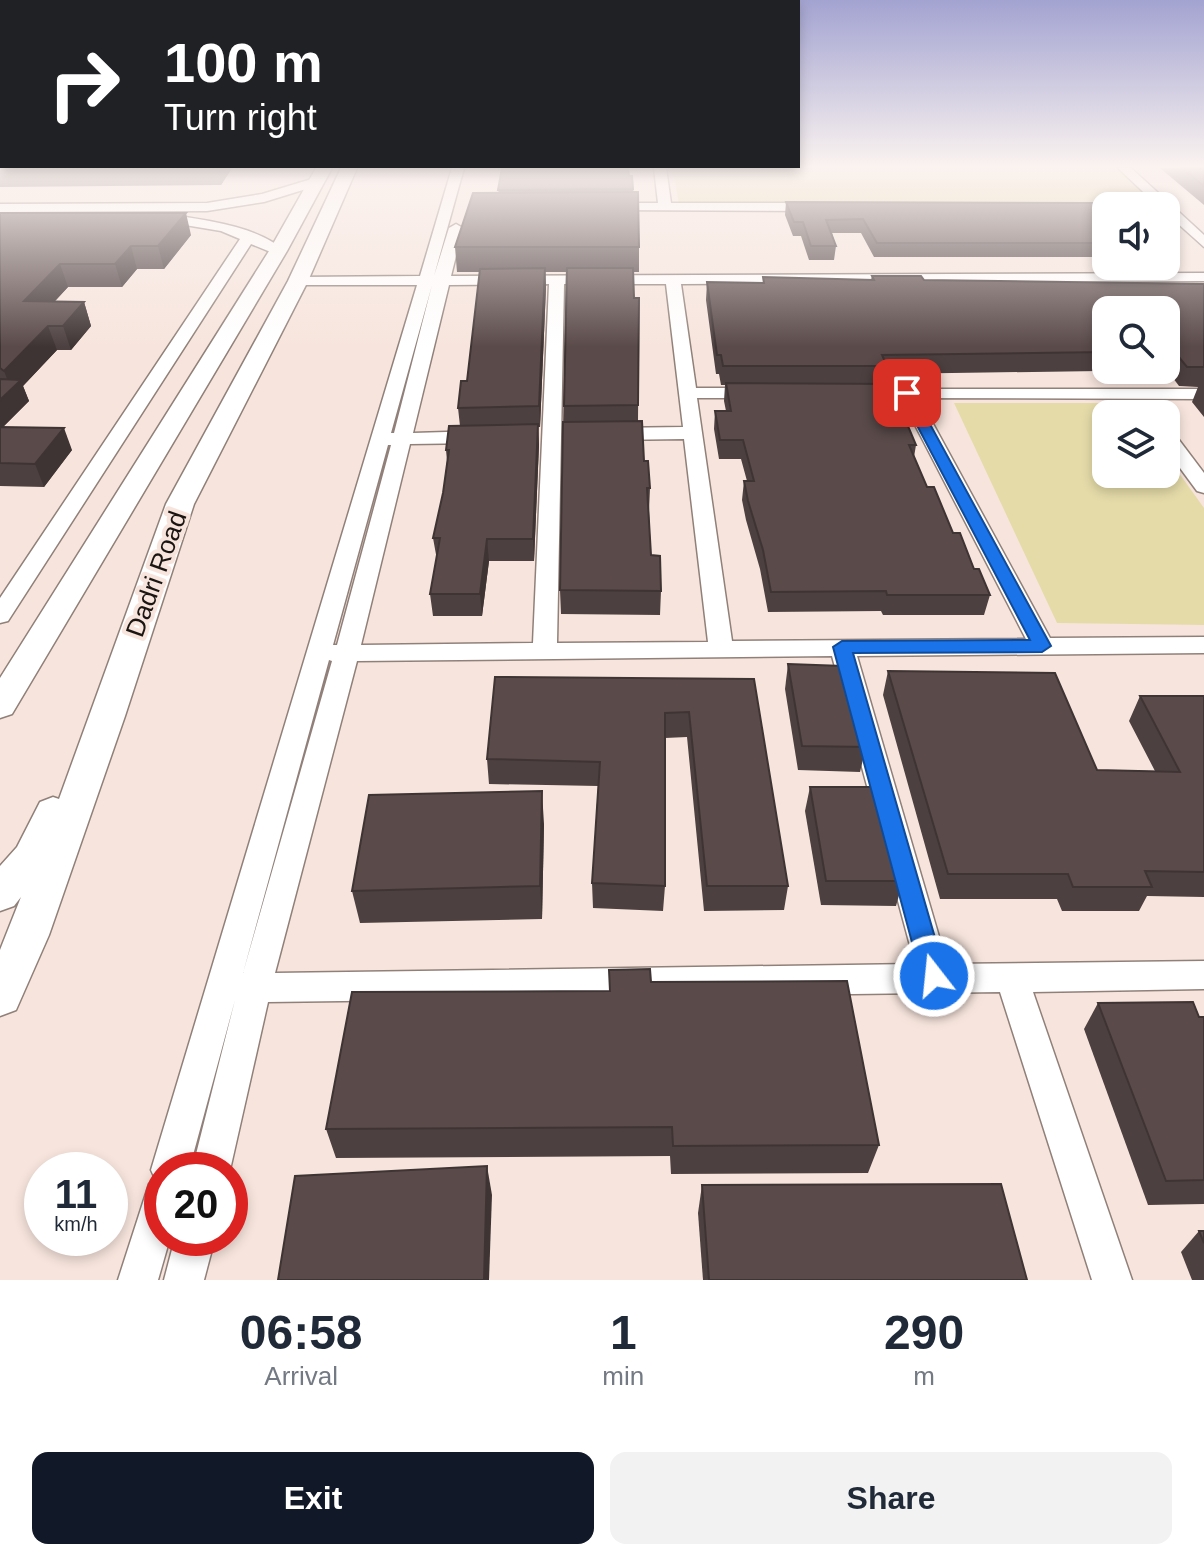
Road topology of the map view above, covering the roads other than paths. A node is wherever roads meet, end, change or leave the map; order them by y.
1 (216, 228) edge
2 (291, 228) edge
3 (322, 228) edge
4 (448, 228) edge
5 (1188, 228) edge
6 (249, 236) junction
7 (1204, 243) edge
8 (278, 251) junction
9 (1204, 277) edge
10 (557, 279) junction
11 (673, 279) junction
12 (298, 281) junction
13 (435, 281) junction
14 (688, 393) junction
15 (782, 393) edge
16 (844, 393) edge
17 (907, 393) junction
18 (1135, 394) junction
19 (1204, 394) edge
20 (1139, 400) edge
21 (693, 433) junction
22 (600, 434) edge
23 (492, 436) edge
24 (390, 439) junction
25 (1180, 455) edge
26 (1204, 487) edge
27 (0, 616) edge
28 (1204, 645) edge
29 (1042, 646) junction
30 (842, 647) junction
31 (721, 648) junction
32 (545, 649) junction
33 (347, 652) junction
34 (321, 653) junction
35 (33, 656) junction
36 (0, 706) edge
37 (108, 716) junction
38 (0, 721) edge
39 (0, 894) edge
40 (1204, 975) edge
41 (934, 976) junction
42 (1011, 976) junction
43 (255, 988) junction
44 (222, 989) junction
45 (0, 996) edge
46 (175, 1152) edge
47 (215, 1152) edge
48 (145, 1256) edge
49 (190, 1256) edge
50 (138, 1280) edge
51 (184, 1280) edge
52 (1112, 1280) edge

1 - 6 street
2 - 8 main road, Dadri Road
3 - 12 main road, Dadri Road
4 - 13 street
5 - 7 street
6 - 8 street
6 - 27 street
8 - 35 main road, Dadri Road
9 - 11 street
10 - 11 street
10 - 13 street
10 - 32 street
11 - 14 street
12 - 13 street
12 - 37 main road, Dadri Road
13 - 24 street
14 - 15 street
14 - 21 street
16 - 17 street
17 - 18 street
17 - 29 street
18 - 19 street
18 - 20 street
21 - 22 street
21 - 31 street
23 - 24 street
24 - 33 street
24 - 34 street
25 - 26 street
28 - 29 street
29 - 30 street
30 - 31 street
30 - 41 street
31 - 32 street
32 - 33 street
33 - 34 street
33 - 43 street
34 - 44 street
35 - 36 main road, Dadri Road
35 - 38 main road
37 - 39 main road
37 - 45 main road, Dadri Road
40 - 42 street
41 - 42 street
41 - 43 street
42 - 52 street
43 - 44 street
43 - 47 street
44 - 46 street
48 - 50 street
49 - 51 street

